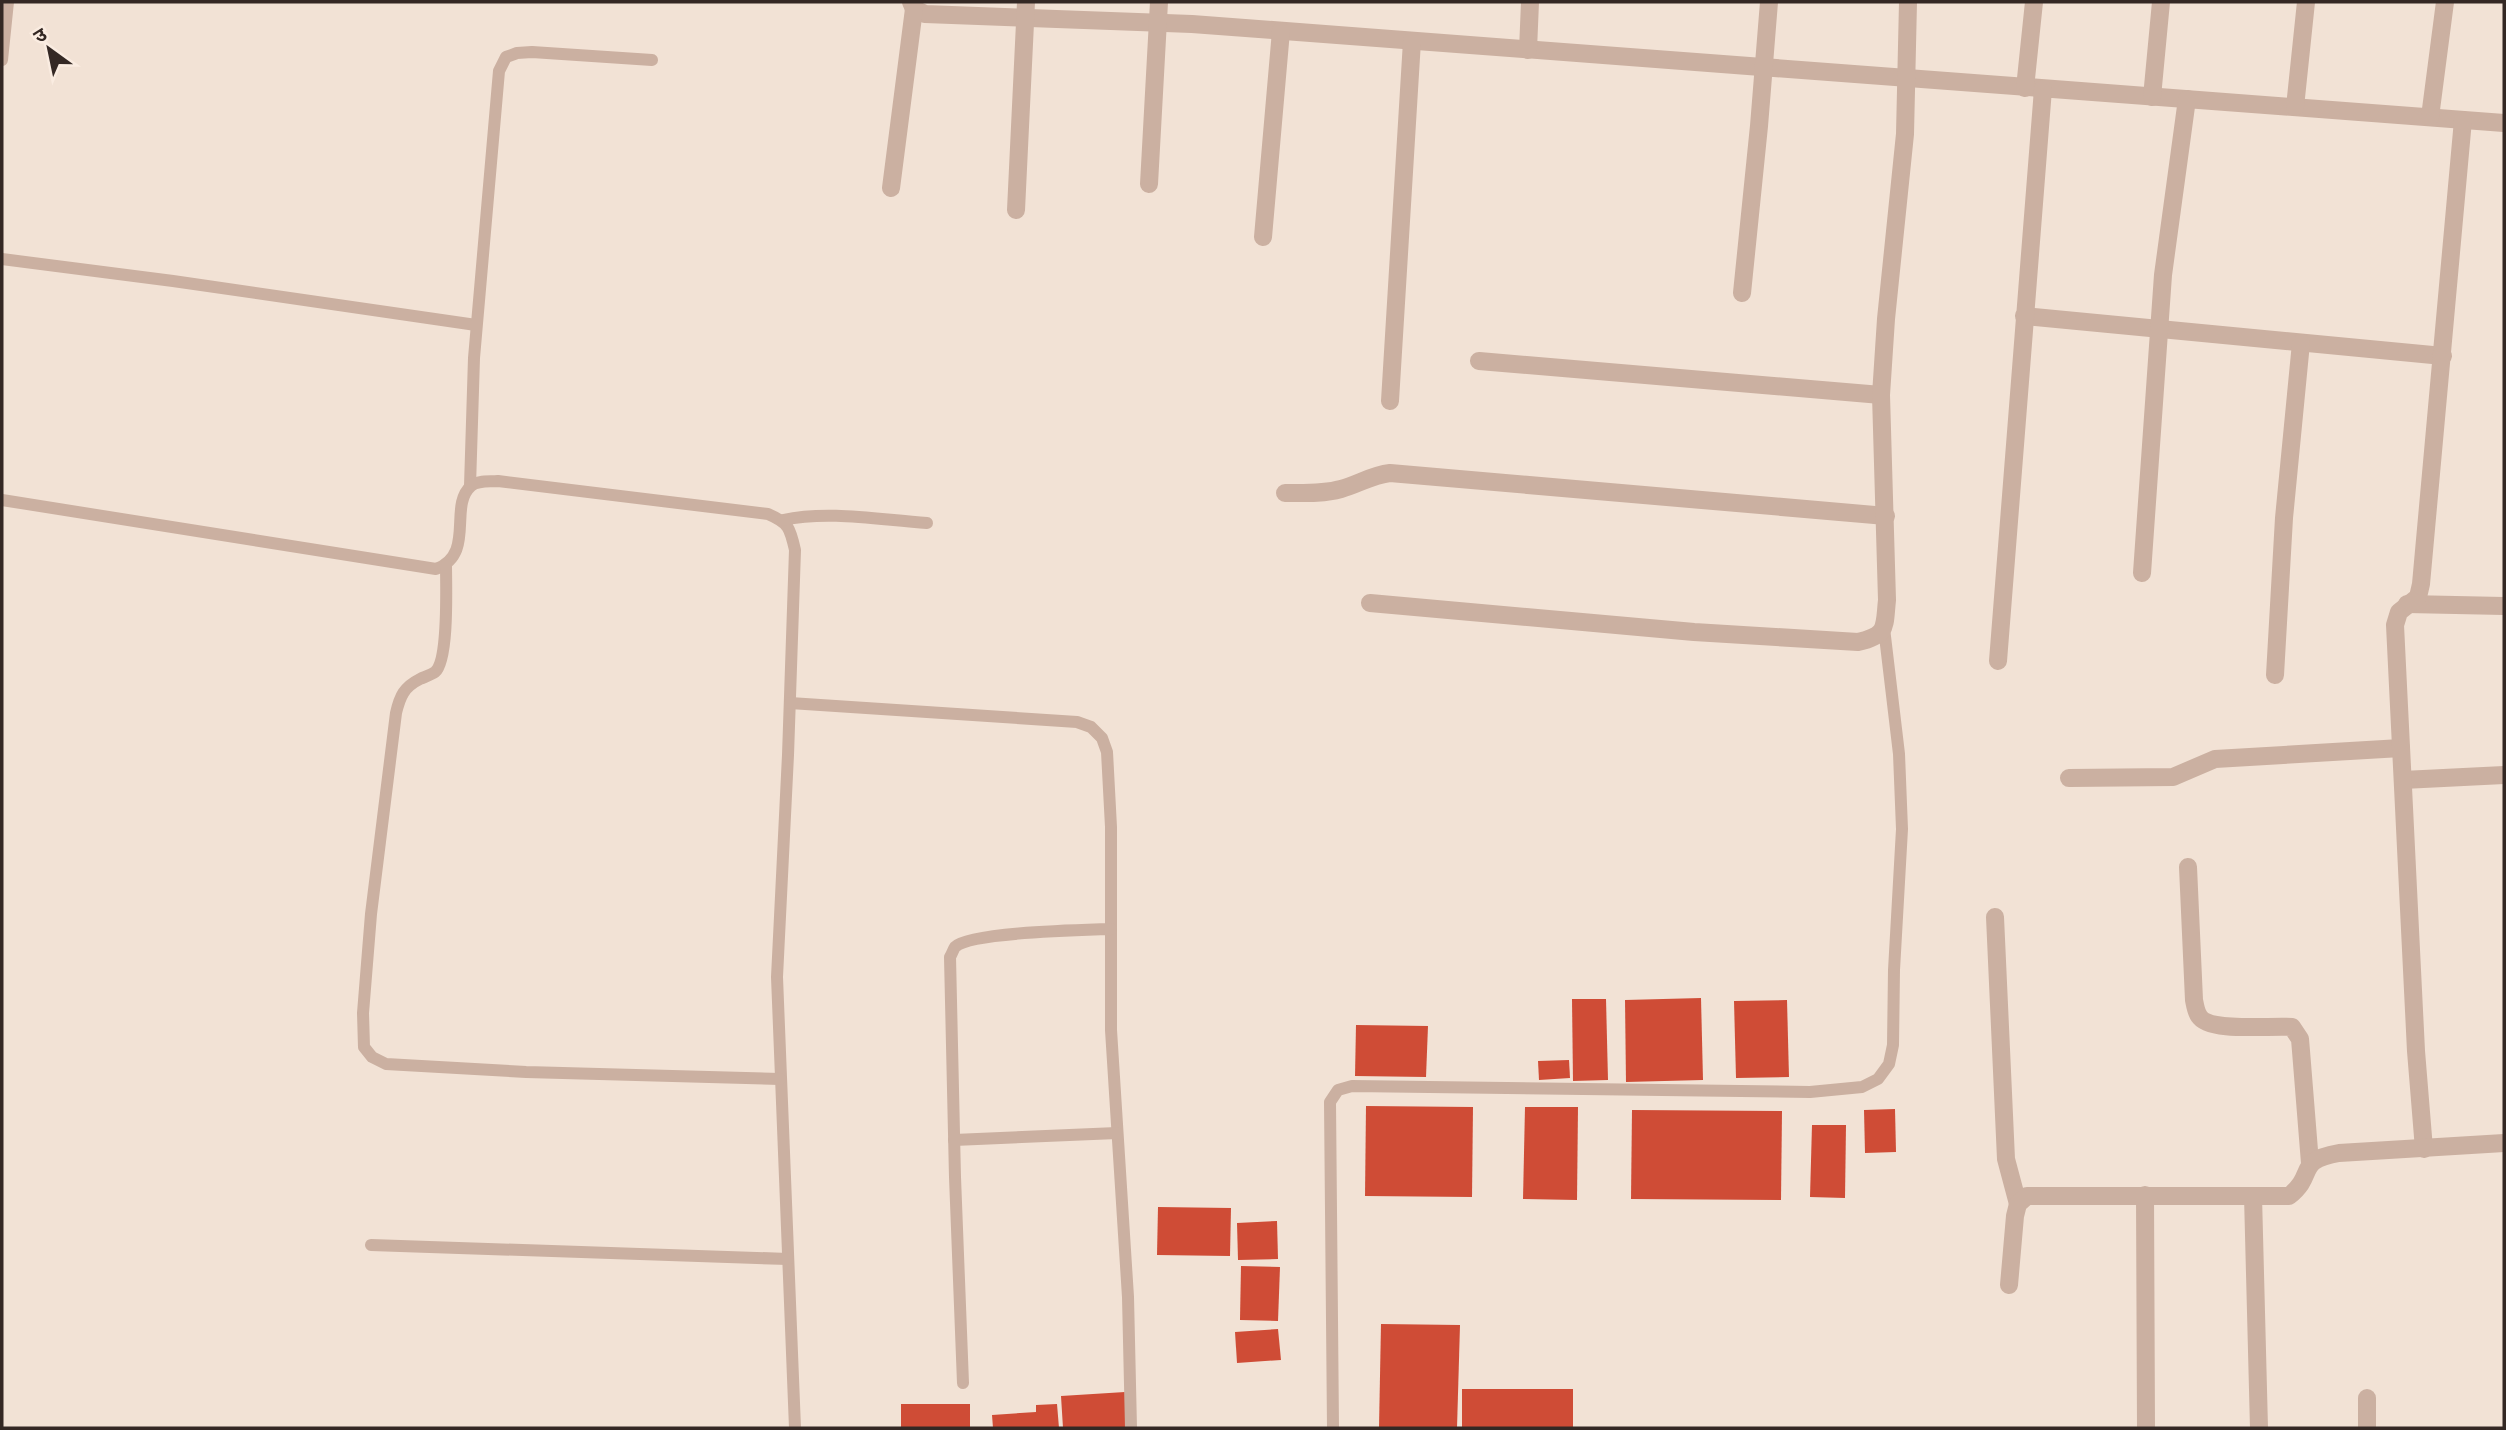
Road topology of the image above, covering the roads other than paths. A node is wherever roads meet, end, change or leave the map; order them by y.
1 (8, 2) edge
2 (1159, 2) edge
3 (1530, 2) edge
4 (1769, 2) edge
5 (1908, 2) edge
6 (2034, 2) edge
7 (2161, 2) edge
8 (2306, 2) edge
9 (2445, 2) edge
10 (912, 6) edge
11 (1026, 10) edge
12 (1158, 23) junction
13 (1281, 31) junction
14 (1412, 41) junction
15 (1528, 50) junction
16 (2, 60) edge
17 (652, 60) dead end
18 (1764, 69) junction
19 (1906, 79) junction
20 (2034, 89) junction
21 (2152, 97) junction
22 (2187, 99) junction
23 (2295, 107) junction
24 (2430, 117) junction
25 (2463, 120) junction
26 (2504, 123) edge
27 (1149, 184) dead end
28 (891, 188) dead end
29 (1016, 209) dead end
30 (1263, 237) dead end
31 (2, 259) edge
32 (1742, 293) dead end
33 (2024, 316) junction
34 (476, 325) junction
35 (2158, 330) junction
36 (2301, 343) junction
37 (2443, 356) junction
38 (1479, 362) dead end
39 (1881, 395) junction
40 (1390, 401) dead end
41 (470, 486) junction
42 (1285, 493) dead end
43 (2, 500) edge
44 (1885, 516) junction
45 (783, 520) junction
46 (927, 523) dead end
47 (446, 565) junction
48 (2141, 573) dead end
49 (1370, 603) dead end
50 (2407, 604) junction
51 (2504, 606) edge
52 (1884, 628) junction
53 (1998, 661) dead end
54 (2275, 675) dead end
55 (790, 703) junction
56 (2401, 748) junction
57 (2504, 775) edge
58 (2069, 778) dead end
59 (2403, 780) junction
60 (2188, 867) dead end
61 (1995, 917) dead end
62 (1111, 929) junction
63 (780, 1079) junction
64 (1117, 1133) junction
65 (954, 1140) junction
66 (2504, 1143) edge
67 (2424, 1149) junction
68 (2310, 1163) junction
69 (2146, 1195) junction
70 (2253, 1196) junction
71 (2018, 1204) junction
72 (371, 1245) dead end
73 (788, 1259) junction
74 (2009, 1285) dead end
75 (963, 1382) dead end
76 (2367, 1398) dead end
77 (795, 1428) edge
78 (1131, 1428) edge
79 (1333, 1428) edge
80 (2146, 1428) edge
81 (2259, 1428) edge
82 (2367, 1428) edge

1 - 16 lane
2 - 12 street
3 - 15 street
4 - 18 street
5 - 19 street
6 - 20 street
7 - 21 street
8 - 23 street
9 - 24 street
10 - 11 street
10 - 28 street
11 - 12 street
11 - 29 street
12 - 13 street
12 - 27 street
13 - 14 street
13 - 30 street
14 - 15 street
14 - 40 street
15 - 18 street
17 - 34 lane
18 - 19 street
18 - 32 street
19 - 20 street
19 - 39 street
20 - 21 street
20 - 33 street
21 - 22 street
22 - 23 street
22 - 35 street
23 - 24 street
24 - 25 street
25 - 26 street
25 - 37 street
31 - 34 lane
33 - 35 street
33 - 53 street
34 - 41 lane
35 - 36 street
35 - 48 street
36 - 37 street
36 - 54 street
37 - 50 street
38 - 39 street
39 - 44 street
41 - 45 lane
41 - 47 lane
42 - 44 street
43 - 47 lane
44 - 52 street
45 - 46 lane
45 - 55 lane
47 - 63 lane
49 - 52 street
50 - 51 street
50 - 56 street
52 - 79 lane
55 - 62 lane
55 - 63 lane
56 - 58 street
56 - 59 street
57 - 59 street
59 - 67 street
60 - 68 street
61 - 71 street
62 - 64 lane
62 - 65 lane
63 - 73 lane
64 - 65 lane
64 - 78 lane
65 - 75 lane
66 - 67 street
67 - 68 street
68 - 70 street
69 - 70 street
69 - 71 street
69 - 80 street
70 - 81 street
71 - 74 street
72 - 73 lane
73 - 77 lane
76 - 82 street

